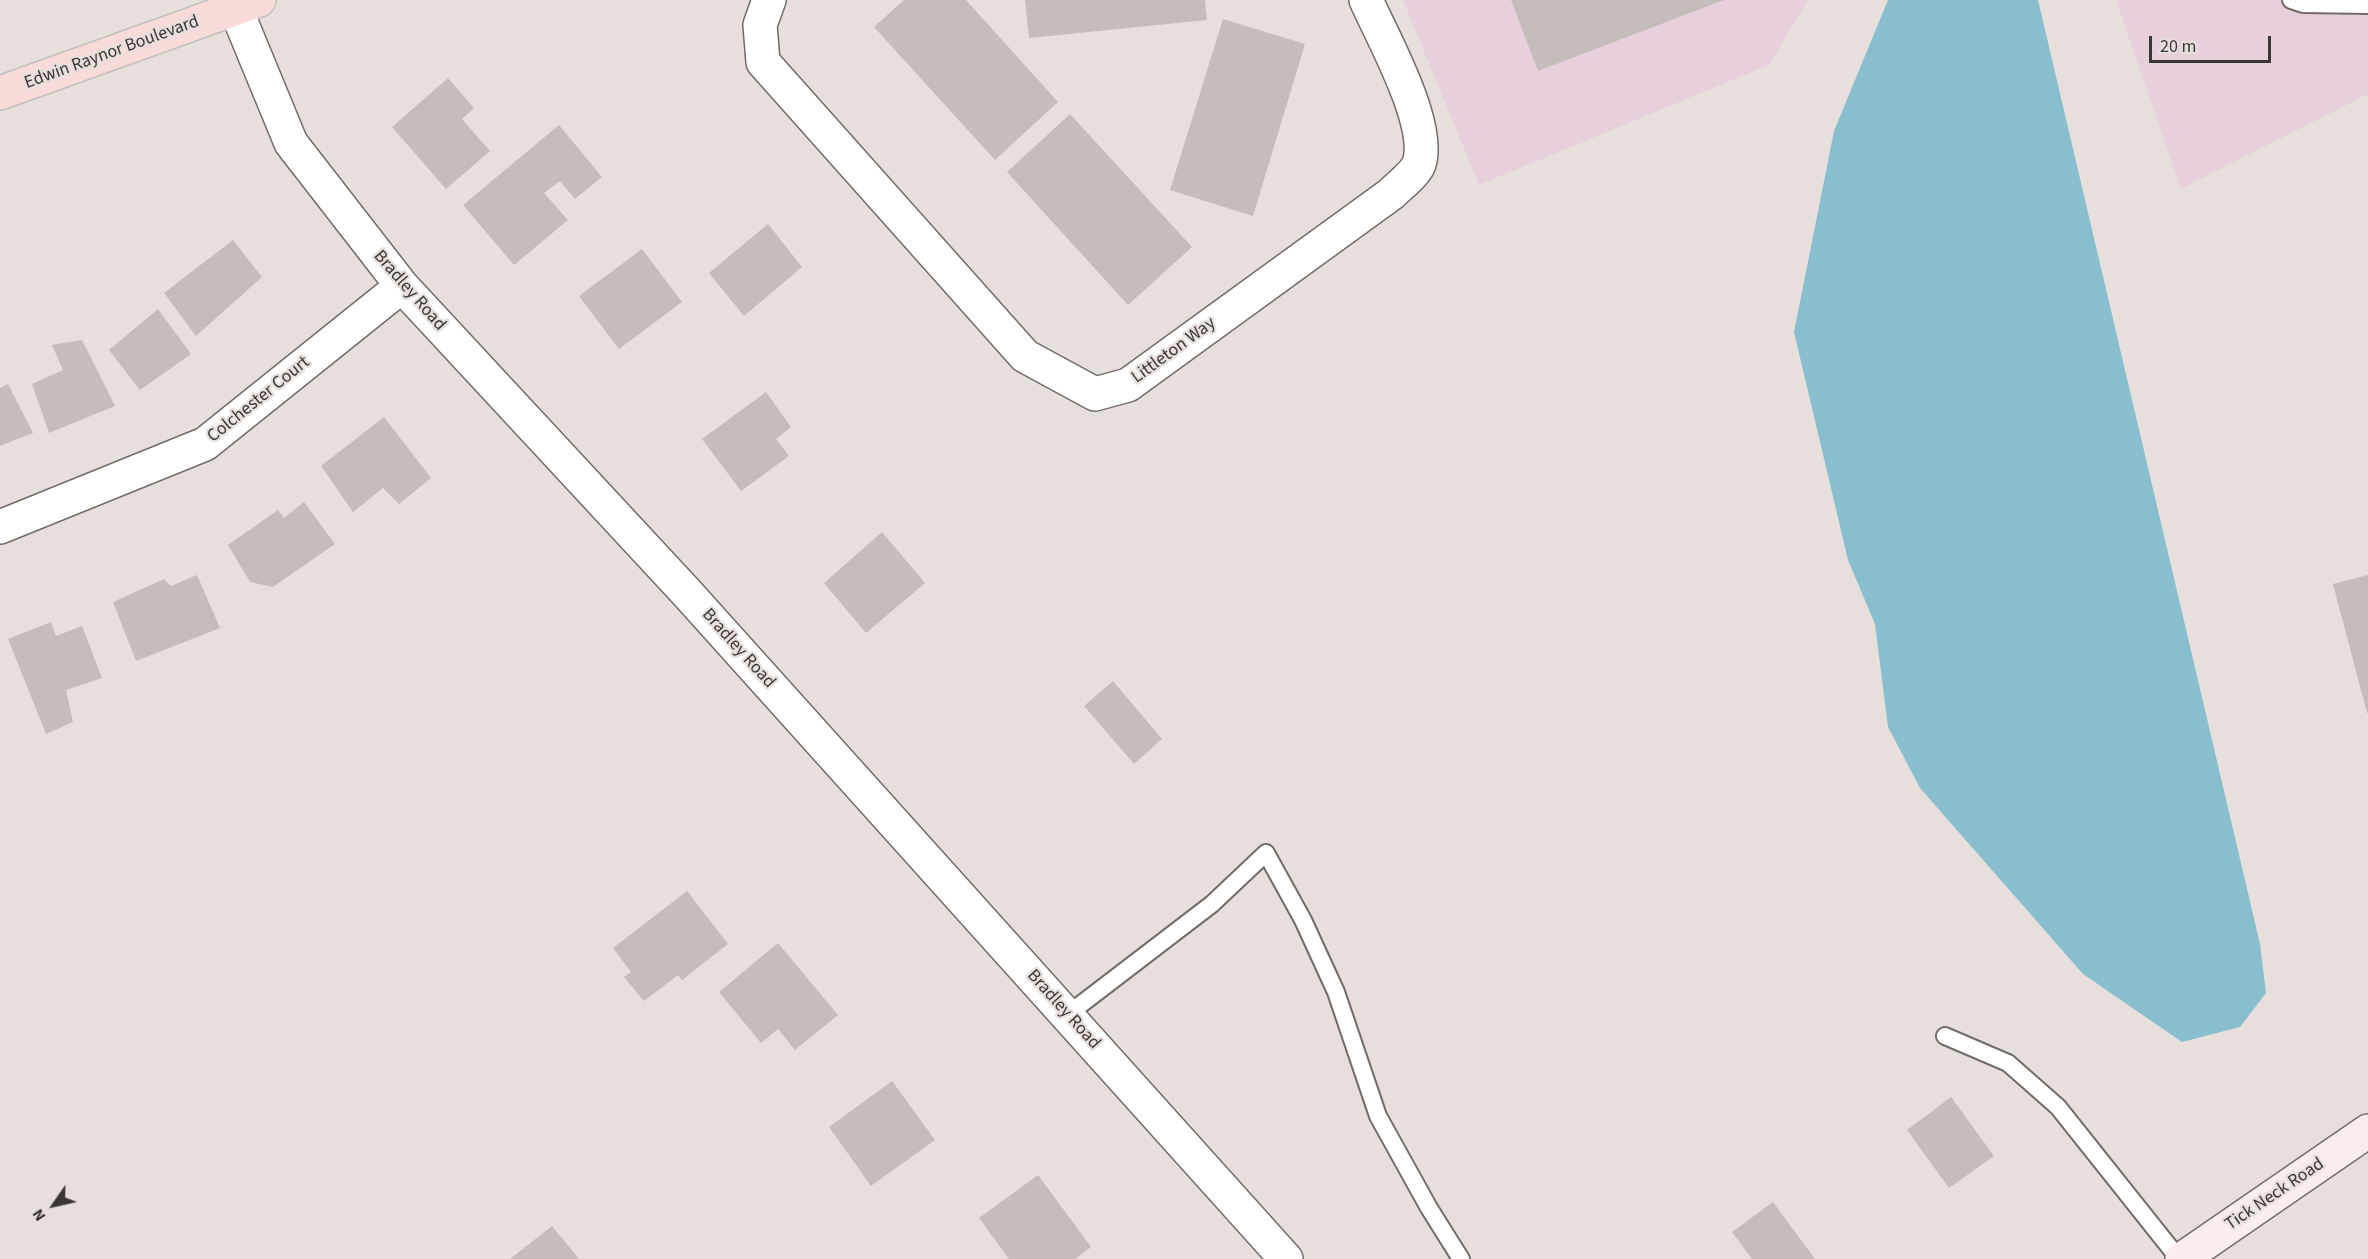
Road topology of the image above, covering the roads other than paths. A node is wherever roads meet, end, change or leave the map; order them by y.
1 (769, 0) edge
2 (1366, 0) edge
3 (2291, 0) edge
4 (242, 3) edge
5 (2368, 5) edge
6 (0, 93) edge
7 (402, 286) junction
8 (0, 527) edge
9 (1067, 1015) junction
10 (1945, 1036) dead end
11 (2368, 1131) edge
12 (1287, 1259) edge
13 (1461, 1259) edge
14 (2181, 1259) edge

1 - 2 street, Littleton Way
3 - 5 lane
4 - 6 main road, Edwin Raynor Boulevard
4 - 7 street, Bradley Road
7 - 8 street, Colchester Court
7 - 9 street, Bradley Road
9 - 12 street, Bradley Road
9 - 13 lane
10 - 14 lane
11 - 14 street, Tick Neck Road

